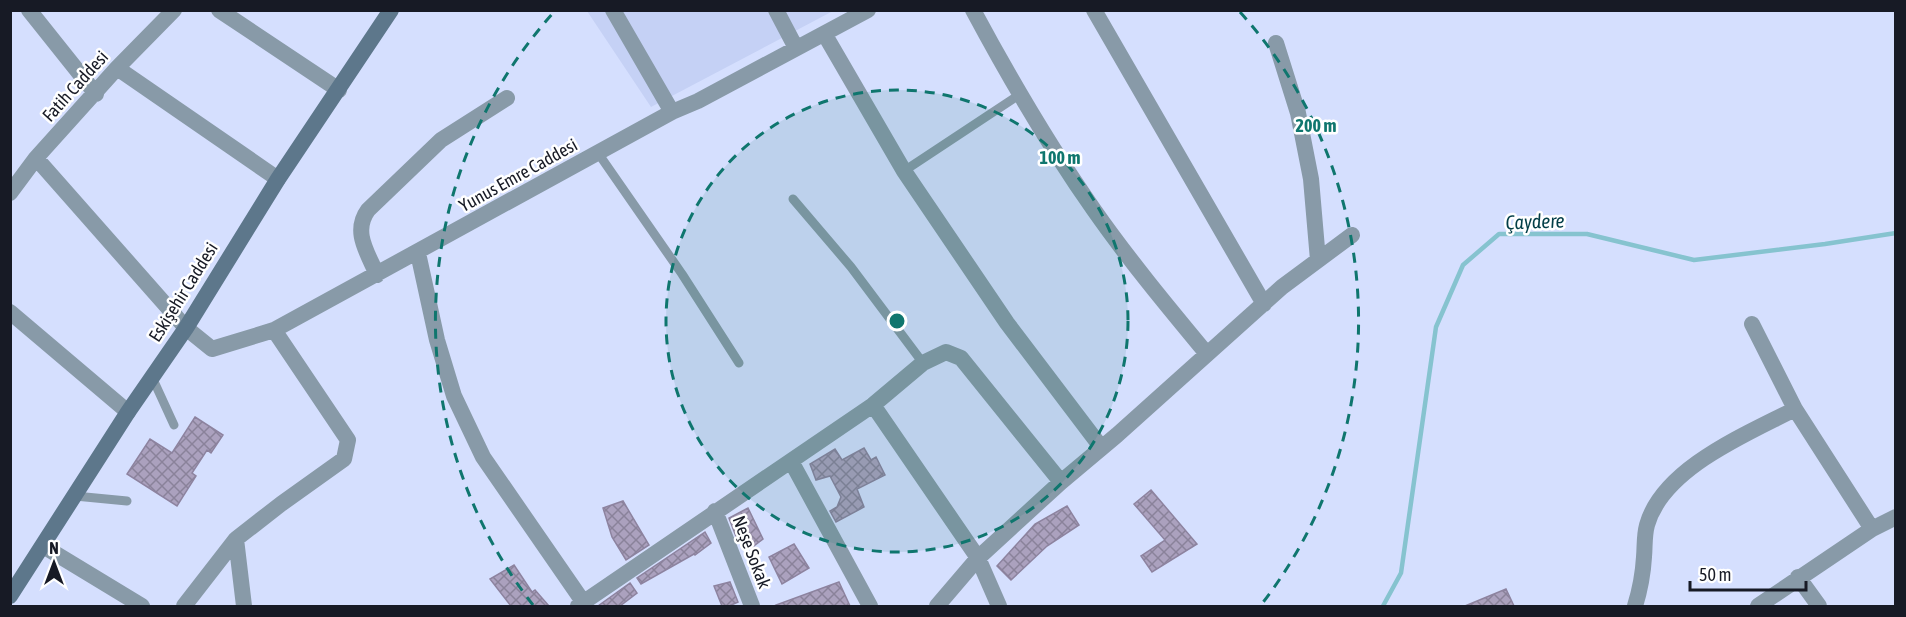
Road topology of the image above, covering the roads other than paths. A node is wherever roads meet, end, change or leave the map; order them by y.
1 (29, 10) edge
2 (174, 10) edge
3 (219, 10) edge
4 (391, 10) edge
5 (613, 10) edge
6 (776, 10) edge
7 (868, 10) edge
8 (973, 10) edge
9 (1094, 10) edge
10 (825, 35) junction
11 (1276, 43) dead end
12 (796, 48) junction
13 (117, 68) junction
14 (339, 90) junction
15 (96, 94) junction
16 (1019, 94) junction
17 (507, 98) dead end
18 (672, 112) junction
19 (598, 153) junction
20 (36, 158) junction
21 (904, 171) junction
22 (278, 179) junction
23 (10, 194) edge
24 (793, 199) dead end
25 (1352, 235) dead end
26 (418, 253) junction
27 (1318, 260) junction
28 (377, 275) junction
29 (1264, 304) junction
30 (10, 312) edge
31 (1752, 324) dead end
32 (186, 328) junction
33 (274, 330) junction
34 (1207, 354) junction
35 (739, 363) dead end
36 (923, 363) junction
37 (152, 377) junction
38 (873, 405) junction
39 (1795, 409) junction
40 (128, 412) junction
41 (174, 425) dead end
42 (1101, 447) junction
43 (791, 461) junction
44 (1061, 482) junction
45 (75, 496) junction
46 (127, 501) dead end
47 (715, 511) junction
48 (1896, 517) edge
49 (1872, 530) junction
50 (236, 539) junction
51 (43, 546) junction
52 (978, 558) junction
53 (1798, 578) junction
54 (10, 596) edge
55 (997, 602) edge
56 (583, 605) edge
57 (142, 606) edge
58 (184, 606) edge
59 (244, 606) edge
60 (753, 606) edge
61 (870, 606) edge
62 (938, 606) edge
63 (1635, 606) edge
64 (1758, 606) edge
65 (1819, 606) edge

1 - 15 street
2 - 13 street, Fatih Caddesi
3 - 14 street
4 - 14 main road, Eskişehir Caddesi
5 - 18 street
6 - 12 street
7 - 10 street, Yunus Emre Caddesi
8 - 16 street
9 - 29 street
10 - 12 street, Yunus Emre Caddesi
10 - 21 street
11 - 27 street
12 - 18 street, Yunus Emre Caddesi
13 - 15 street, Fatih Caddesi
13 - 22 street
14 - 22 main road, Eskişehir Caddesi
15 - 20 street, Fatih Caddesi
16 - 21 lane
16 - 34 street
17 - 28 street
18 - 19 street, Yunus Emre Caddesi
19 - 26 street, Yunus Emre Caddesi
19 - 35 lane
20 - 23 street, Fatih Caddesi
20 - 32 street
21 - 42 street
22 - 32 main road, Eskişehir Caddesi
24 - 36 lane
25 - 27 street
26 - 28 street, Yunus Emre Caddesi
26 - 56 street
27 - 29 street
28 - 33 street, Yunus Emre Caddesi
29 - 34 street
30 - 40 street
31 - 39 street
32 - 33 street, Yunus Emre Caddesi
32 - 37 main road, Eskişehir Caddesi
33 - 50 street
34 - 42 street
36 - 38 street
36 - 44 street
37 - 40 main road, Eskişehir Caddesi
37 - 41 lane
38 - 43 street
38 - 52 street
39 - 49 street
39 - 63 street
40 - 45 main road, Eskişehir Caddesi
42 - 44 street
43 - 47 street
43 - 61 street
44 - 52 street
45 - 46 lane
45 - 51 main road, Eskişehir Caddesi
47 - 56 street
47 - 60 street, Neşe Sokak
48 - 49 street
49 - 53 street
50 - 58 street
50 - 59 street
51 - 54 main road, Eskişehir Caddesi
51 - 57 street
52 - 55 street
52 - 62 street
53 - 64 street
53 - 65 street

